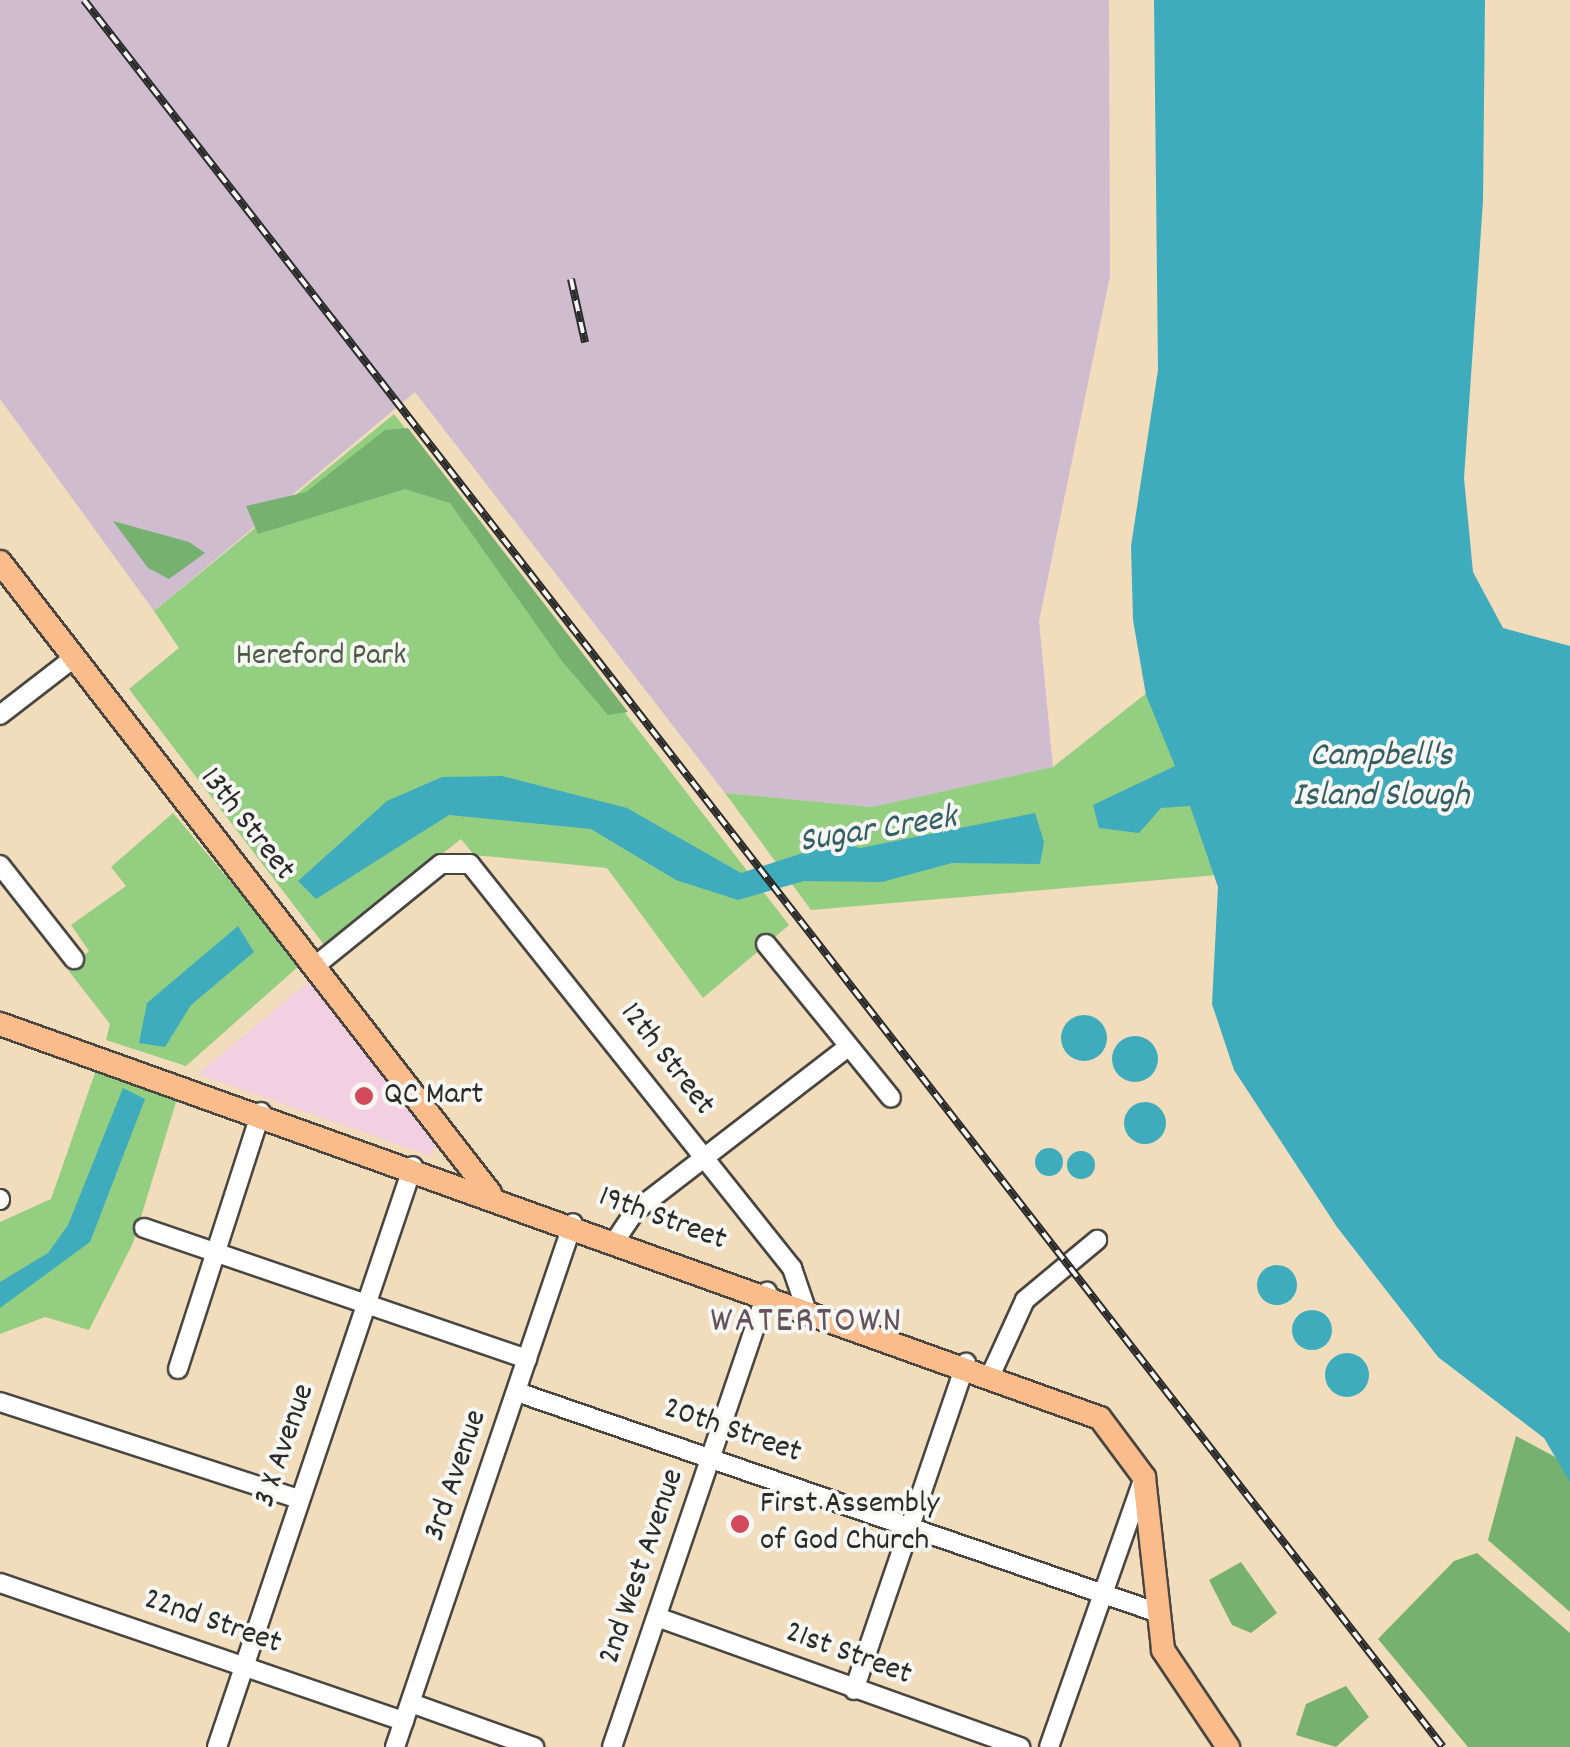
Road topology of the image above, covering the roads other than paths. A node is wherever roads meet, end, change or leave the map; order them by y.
1 (0, 562) edge
2 (75, 657) junction
3 (0, 715) edge
4 (0, 865) edge
5 (766, 944) dead end
6 (74, 959) dead end
7 (315, 966) junction
8 (0, 1024) edge
9 (848, 1047) junction
10 (891, 1098) dead end
11 (261, 1112) junction
12 (442, 1127) junction
13 (706, 1158) junction
14 (413, 1166) junction
15 (439, 1174) junction
16 (490, 1193) junction
17 (573, 1223) junction
18 (144, 1228) dead end
19 (616, 1238) junction
20 (1097, 1240) dead end
21 (216, 1252) junction
22 (768, 1292) junction
23 (367, 1305) junction
24 (805, 1306) junction
25 (527, 1359) junction
26 (966, 1363) junction
27 (178, 1369) dead end
28 (992, 1372) junction
29 (517, 1392) junction
30 (0, 1402) edge
31 (712, 1457) junction
32 (1144, 1478) junction
33 (298, 1499) junction
34 (906, 1524) junction
35 (0, 1583) edge
36 (1105, 1593) junction
37 (1153, 1611) junction
38 (657, 1618) junction
39 (243, 1665) junction
40 (854, 1690) junction
41 (408, 1712) junction
42 (216, 1747) edge
43 (396, 1747) edge
44 (534, 1747) edge
45 (612, 1747) edge
46 (1020, 1747) edge
47 (1049, 1747) edge
48 (1228, 1747) edge

1 - 2 main road, 13th Street
2 - 3 street
2 - 7 main road, 13th Street
4 - 6 street
5 - 9 street
7 - 12 main road, 13th Street
7 - 13 street, 12th Street
8 - 11 main road, 19th Street
9 - 10 street
9 - 13 street
11 - 14 main road, 19th Street
11 - 21 street
12 - 15 main road
12 - 16 main road, 13th Street
13 - 19 street
13 - 24 street, 12th Street
14 - 15 main road, 19th Street
14 - 23 street, 3 X Avenue
15 - 16 main road, 19th Street
16 - 17 main road, 19th Street
17 - 19 main road, 19th Street
17 - 25 street, 3rd Avenue
18 - 21 street
19 - 22 main road, 19th Street
20 - 28 street
21 - 23 street
21 - 27 street
22 - 24 main road, 19th Street
22 - 31 street, 2nd West Avenue
23 - 25 street
23 - 33 street, 3 X Avenue
24 - 26 main road, 19th Street
25 - 29 street, 3rd Avenue
26 - 28 main road, 19th Street
26 - 34 street
28 - 32 main road, 19th Street
29 - 31 street, 20th Street
29 - 41 street, 3rd Avenue
30 - 33 street
31 - 34 street, 20th Street
31 - 38 street, 2nd West Avenue
32 - 36 street
32 - 37 main road
33 - 39 street, 3 X Avenue
34 - 36 street, 20th Street
34 - 40 street
35 - 39 street, 22nd Street
36 - 37 street, 20th Street
36 - 47 street
37 - 48 main road
38 - 40 street, 21st Street
38 - 45 street, 2nd West Avenue
39 - 41 street, 22nd Street
39 - 42 street, 3 X Avenue
40 - 46 street, 21st Street
41 - 43 street, 3rd Avenue
41 - 44 street, 22nd Street

